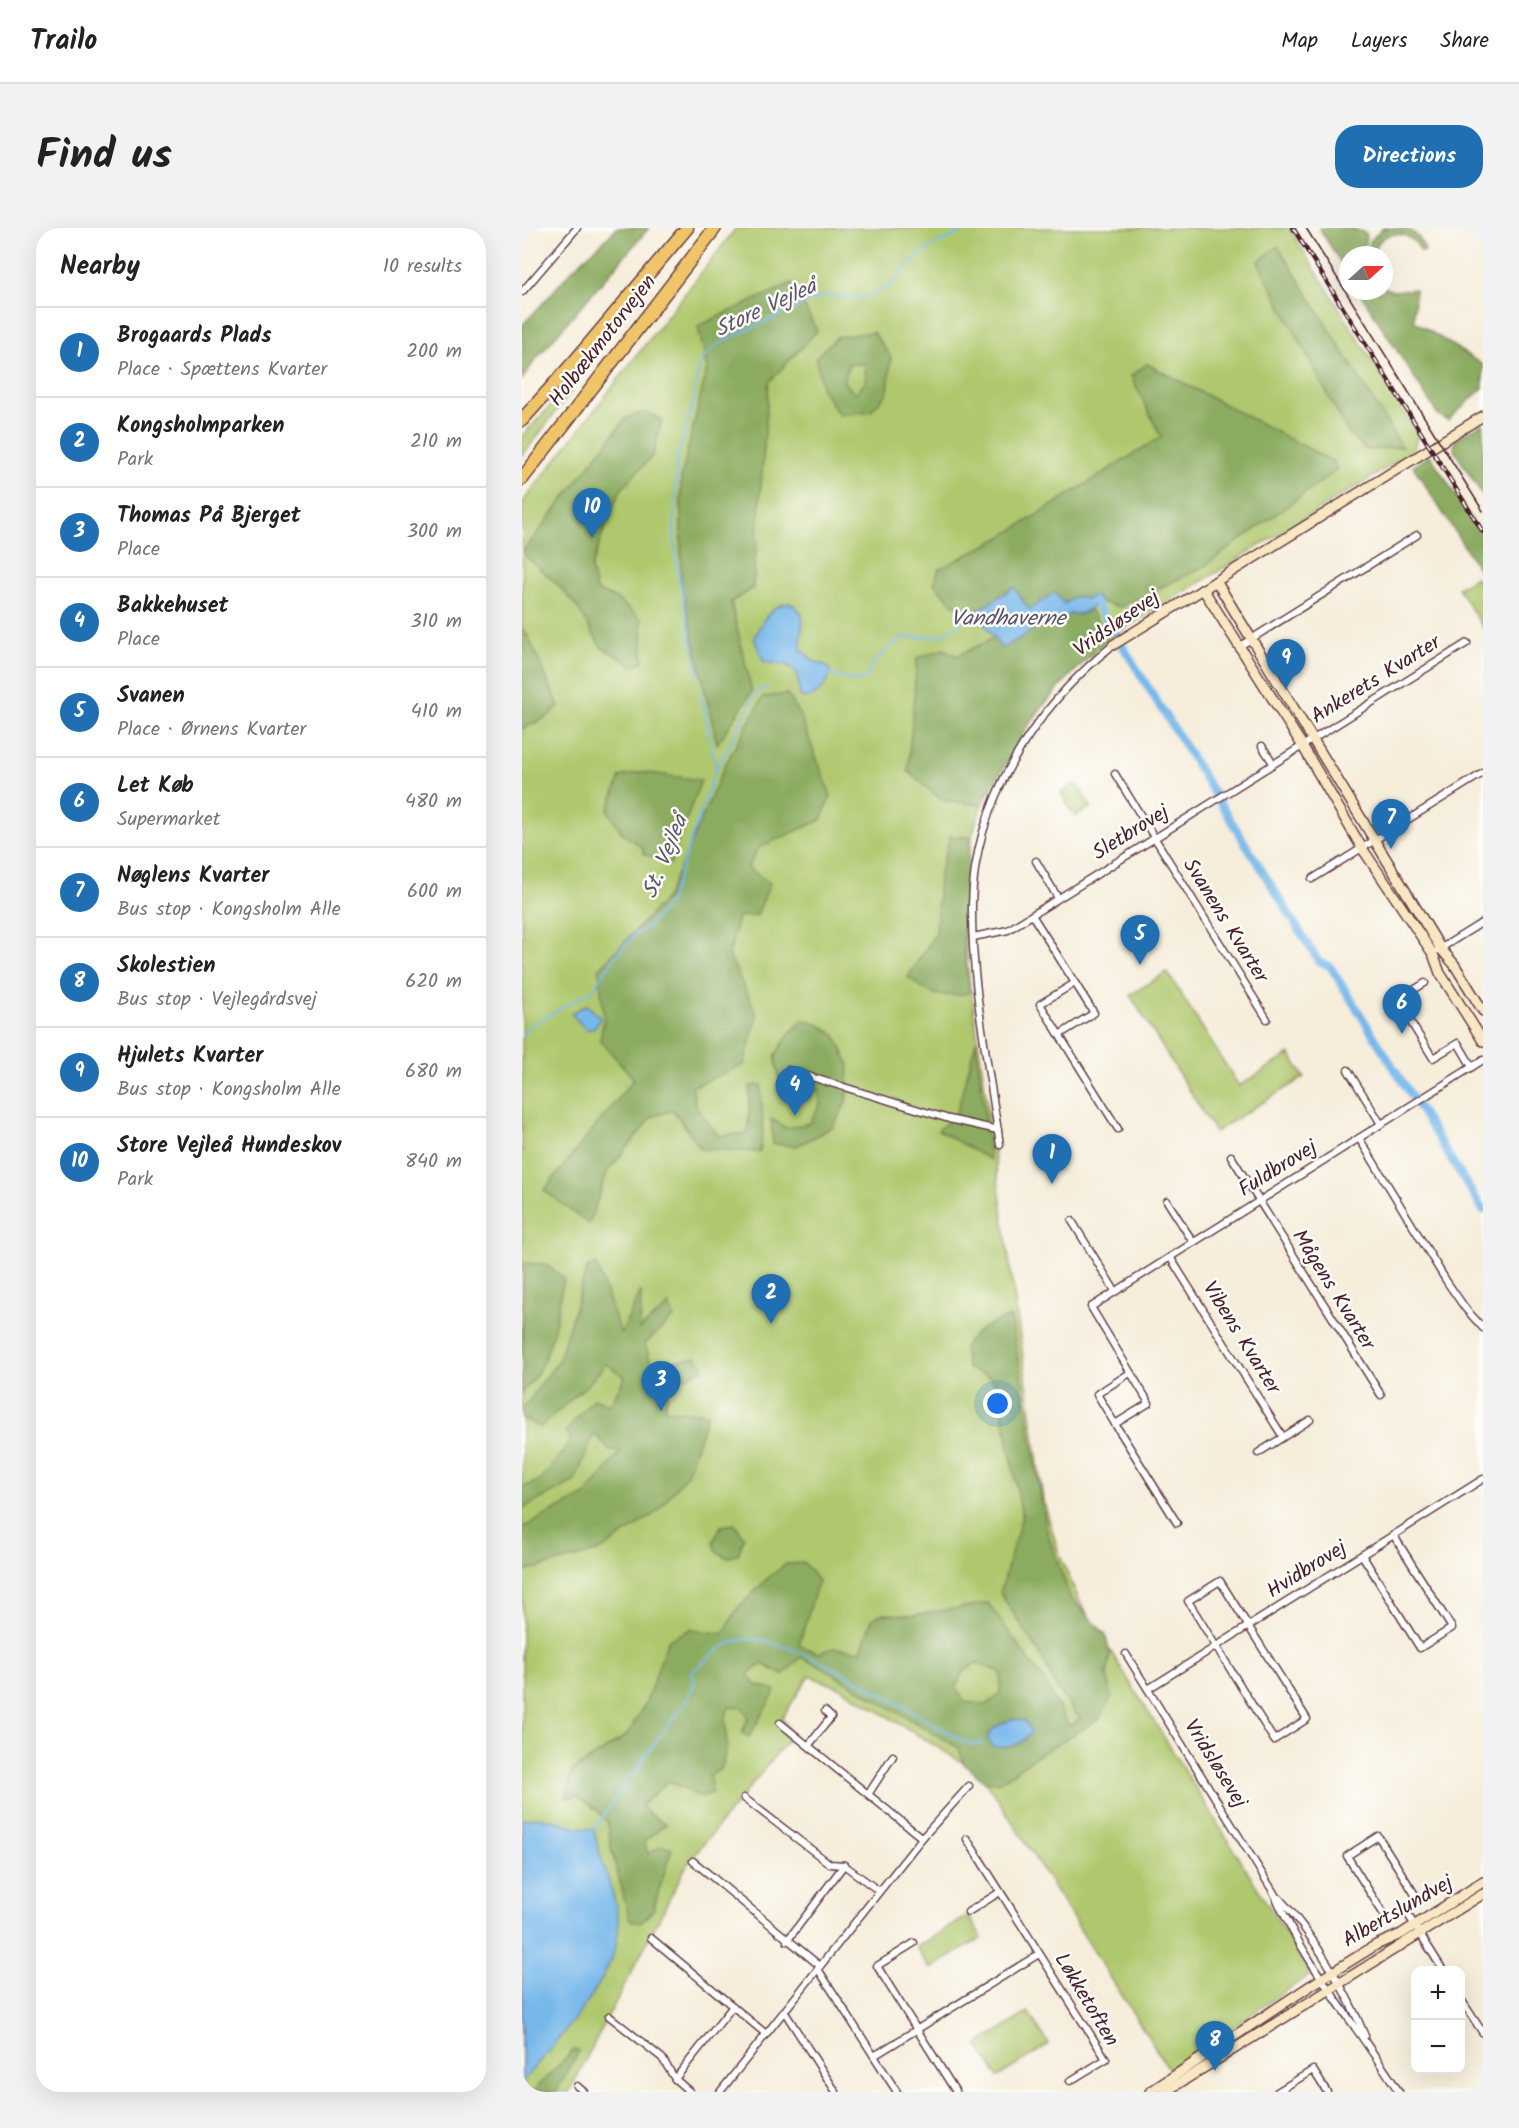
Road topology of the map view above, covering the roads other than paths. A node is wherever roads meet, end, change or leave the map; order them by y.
1 (687, 228) edge
2 (716, 228) edge
3 (575, 229) edge
4 (523, 288) edge
5 (1483, 416) edge
6 (522, 420) edge
7 (522, 479) edge
8 (1417, 535) dead end
9 (1215, 581) junction
10 (1203, 589) junction
11 (1250, 640) junction
12 (1467, 643) dead end
13 (1113, 645) joint
14 (1240, 646) junction
15 (1311, 740) junction
16 (1302, 745) junction
17 (1262, 746) dead end
18 (1273, 763) junction
19 (1483, 773) edge
20 (1115, 774) dead end
21 (1154, 839) junction
22 (1376, 840) junction
23 (1362, 848) junction
24 (1036, 861) dead end
25 (1312, 879) dead end
26 (1058, 898) junction
27 (1032, 915) junction
28 (1483, 922) edge
29 (973, 937) junction
30 (1437, 951) junction
31 (1075, 983) junction
32 (1425, 983) dead end
33 (1483, 1011) edge
34 (1267, 1019) dead end
35 (1059, 1035) junction
36 (1483, 1041) edge
37 (1483, 1060) edge
38 (1472, 1067) junction
39 (788, 1070) dead end
40 (1348, 1070) dead end
41 (1381, 1124) junction
42 (1118, 1129) dead end
43 (998, 1130) junction
44 (1359, 1138) junction
45 (1000, 1146) dead end
46 (1231, 1156) dead end
47 (1167, 1201) dead end
48 (1258, 1202) junction
49 (1072, 1221) dead end
50 (1193, 1242) junction
51 (1170, 1257) junction
52 (1115, 1292) junction
53 (1483, 1328) edge
54 (1130, 1373) junction
55 (1381, 1395) dead end
56 (1310, 1420) dead end
57 (1115, 1424) junction
58 (1283, 1437) junction
59 (1258, 1453) dead end
60 (1483, 1479) edge
61 (1177, 1523) dead end
62 (1394, 1536) junction
63 (1362, 1556) junction
64 (1248, 1626) junction
65 (1216, 1646) junction
66 (1126, 1654) dead end
67 (1148, 1689) junction
68 (825, 1711) dead end
69 (780, 1723) dead end
70 (809, 1745) junction
71 (894, 1756) dead end
72 (969, 1786) dead end
73 (868, 1793) junction
74 (744, 1798) dead end
75 (922, 1838) junction
76 (967, 1839) dead end
77 (693, 1861) dead end
78 (844, 1865) junction
79 (1483, 1882) edge
80 (879, 1891) junction
81 (1000, 1892) junction
82 (1274, 1893) junction
83 (1483, 1894) edge
84 (1405, 1910) junction
85 (968, 1912) dead end
86 (1417, 1930) junction
87 (651, 1938) dead end
88 (787, 1941) junction
89 (914, 1943) dead end
90 (1039, 1954) junction
91 (1440, 1966) edge
92 (819, 1968) junction
93 (1331, 1972) junction
94 (1322, 1978) junction
95 (1339, 1984) junction
96 (1329, 1990) junction
97 (1465, 2004) edge
98 (733, 2006) junction
99 (784, 2011) junction
100 (609, 2016) dead end
101 (917, 2030) junction
102 (1483, 2033) edge
103 (766, 2034) junction
104 (1368, 2042) junction
105 (874, 2056) junction
106 (675, 2079) junction
107 (1070, 2081) dead end
108 (727, 2083) junction
109 (577, 2086) dead end
110 (584, 2092) edge
111 (690, 2092) edge
112 (720, 2092) edge
113 (733, 2092) edge
114 (836, 2092) edge
115 (897, 2092) edge
116 (956, 2092) edge
117 (1150, 2092) edge
118 (1165, 2092) edge
119 (1277, 2092) edge
120 (1327, 2092) edge
121 (1399, 2092) edge

1 - 6 highway, Holbækmotorvejen
2 - 7 highway, Holbækmotorvejen
3 - 4 street
5 - 9 street, Vridsløsevej
8 - 11 street
9 - 10 street, Vridsløsevej
9 - 11 street
10 - 13 street, Vridsløsevej
10 - 14 street
11 - 14 street
11 - 15 street
12 - 15 street, Ankerets Kvarter
13 - 29 street, Vridsløsevej
14 - 16 street
15 - 16 street, Ankerets Kvarter
15 - 22 street
16 - 18 street, Sletbrovej
16 - 23 street
17 - 18 street
18 - 21 street, Sletbrovej
19 - 22 street
20 - 21 street, Svanens Kvarter
21 - 26 street, Sletbrovej
21 - 34 street, Svanens Kvarter
22 - 23 street
22 - 30 street
23 - 25 street
23 - 30 street
24 - 26 street
26 - 27 street, Sletbrovej
27 - 29 street, Sletbrovej
27 - 31 street
28 - 30 street
29 - 43 street, Vridsløsevej
30 - 33 street
30 - 36 street
31 - 35 street
31 - 35 street
32 - 38 street
35 - 42 street
37 - 38 street, Fuldbrovej
38 - 41 street, Fuldbrovej
39 - 43 street
40 - 41 street
41 - 44 street, Fuldbrovej
43 - 45 street, Vridsløsevej
44 - 48 street, Fuldbrovej
44 - 53 street
46 - 48 street, Mågens Kvarter
47 - 50 street
48 - 50 street, Fuldbrovej
48 - 55 street, Mågens Kvarter
49 - 52 street
50 - 51 street, Fuldbrovej
51 - 52 street, Fuldbrovej
51 - 58 street, Vibens Kvarter
52 - 54 street, Fuldbrovej
54 - 57 street
54 - 57 street
56 - 58 street
57 - 61 street
58 - 59 street
60 - 62 street, Hvidbrovej
62 - 63 street, Hvidbrovej
62 - 63 street
63 - 64 street, Hvidbrovej
64 - 65 street, Hvidbrovej
64 - 65 street
64 - 65 street
65 - 67 street, Hvidbrovej
66 - 67 street, Vridsløsevej
67 - 82 street, Vridsløsevej
68 - 70 street
69 - 70 street
70 - 73 street
71 - 73 street
72 - 75 street
73 - 75 street
74 - 78 street
75 - 80 street
76 - 81 street, Løkketoften
77 - 88 street
78 - 80 street
78 - 88 street
79 - 86 street, Albertslundvej
80 - 92 street
81 - 85 street
81 - 90 street, Løkketoften
82 - 93 street, Vridsløsevej
82 - 94 street, Vridsløsevej
83 - 86 street, Albertslundvej
84 - 84 street
84 - 86 street
86 - 91 street
86 - 93 street, Albertslundvej
86 - 95 street, Albertslundvej
87 - 98 street
88 - 92 street
89 - 101 street
90 - 101 street, Løkketoften
90 - 107 street, Løkketoften
92 - 99 street
92 - 105 street
93 - 94 street, Albertslundvej
93 - 95 street, Vridsløsevej
94 - 96 street, Vridsløsevej
94 - 117 street, Albertslundvej
95 - 96 street, Albertslundvej
95 - 104 street, Vridsløsevej
96 - 104 street, Vridsløsevej
96 - 118 street, Albertslundvej
97 - 102 street
98 - 103 street
98 - 106 street
99 - 103 street
99 - 114 street
100 - 106 street
101 - 105 street, Løkketoften
101 - 116 street
103 - 108 street
104 - 121 street
105 - 115 street
106 - 111 street
108 - 112 street
108 - 113 street
109 - 110 street
119 - 120 street

